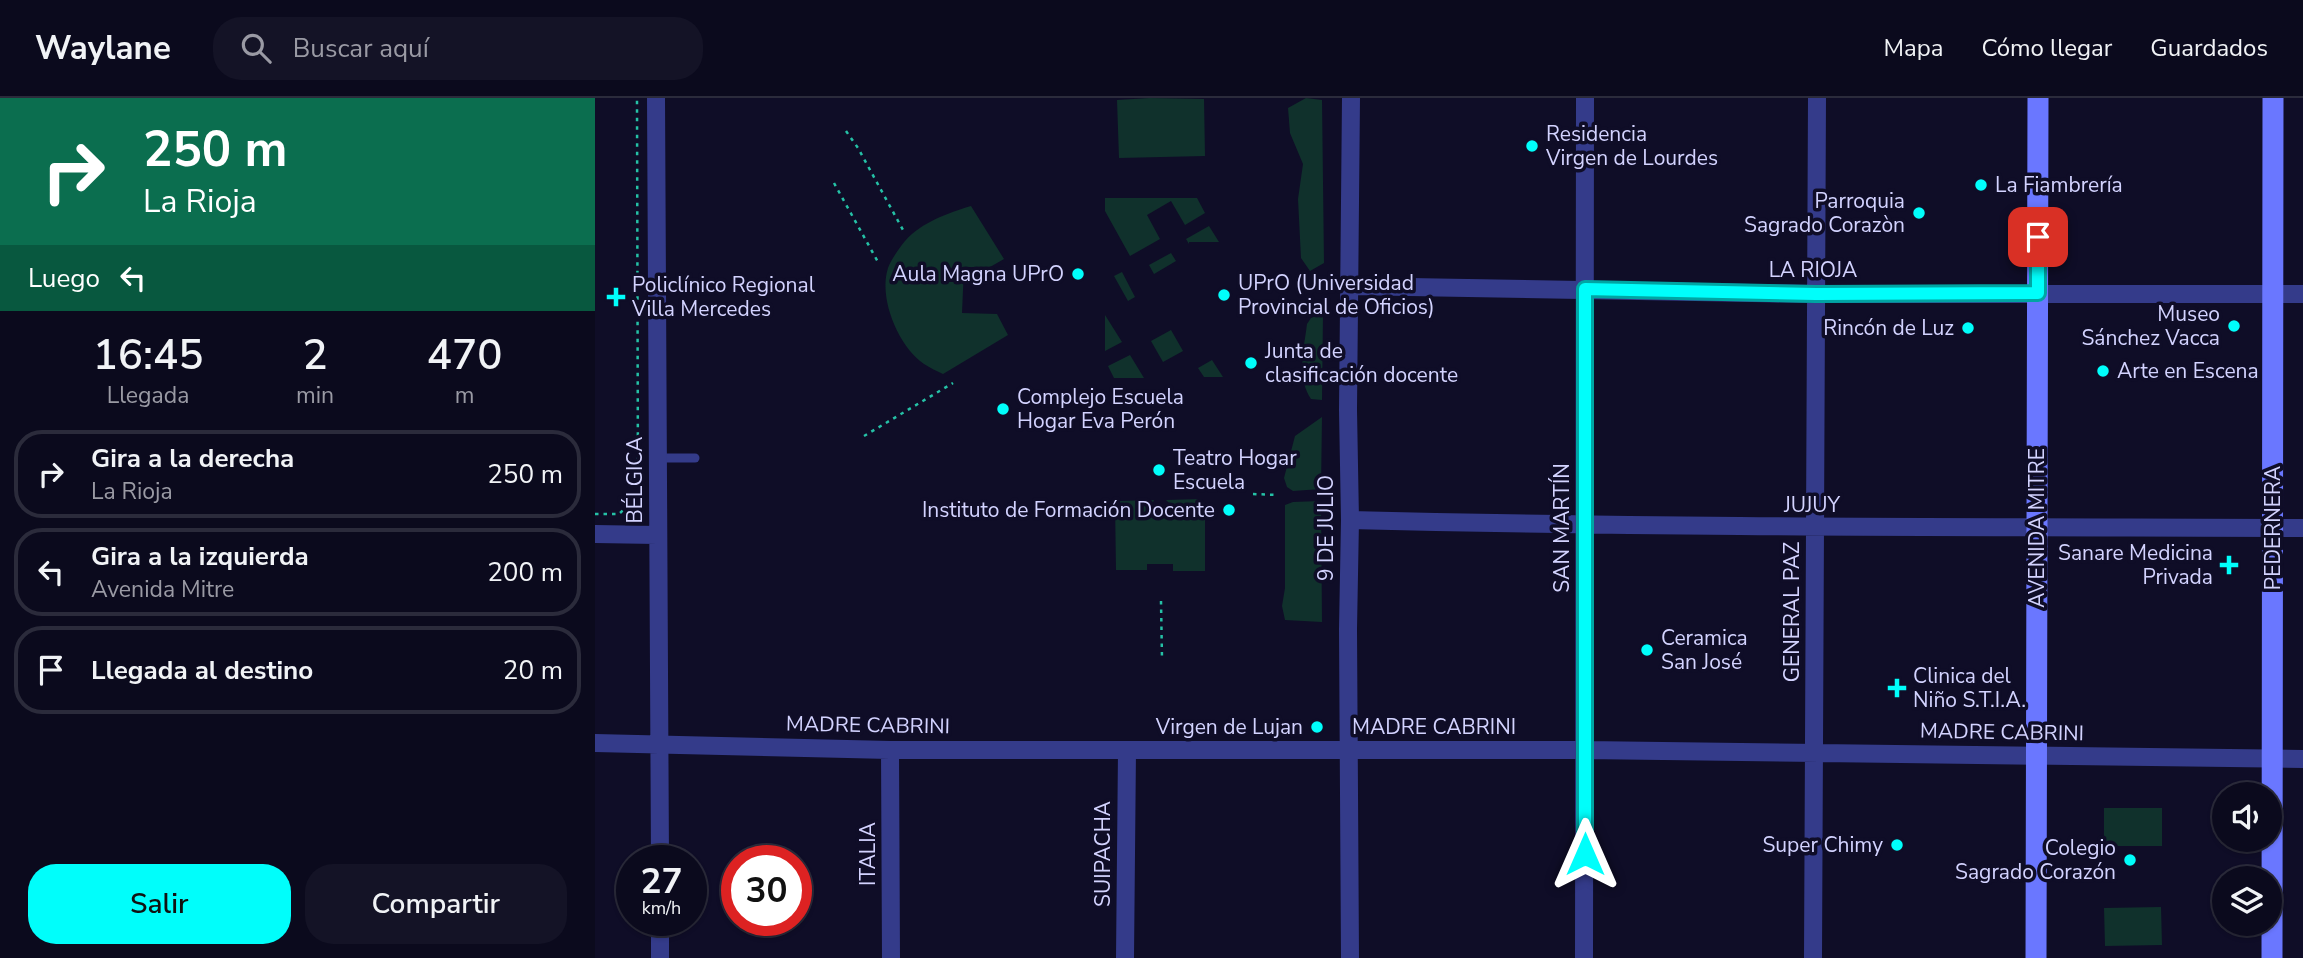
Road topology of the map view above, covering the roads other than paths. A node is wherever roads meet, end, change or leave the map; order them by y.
1 (656, 98) edge
2 (1351, 98) edge
3 (1585, 98) edge
4 (1817, 98) edge
5 (2038, 98) edge
6 (2273, 98) edge
7 (1351, 286) junction
8 (1585, 289) junction
9 (2038, 293) junction
10 (2274, 293) junction
11 (1816, 294) junction
12 (2303, 294) edge
13 (657, 458) junction
14 (695, 458) dead end
15 (1350, 520) junction
16 (1585, 526) junction
17 (1815, 528) junction
18 (2037, 528) junction
19 (2273, 528) junction
20 (2303, 528) edge
21 (595, 534) edge
22 (657, 535) junction
23 (595, 743) edge
24 (661, 744) junction
25 (890, 750) junction
26 (1126, 750) junction
27 (1350, 750) junction
28 (1585, 750) junction
29 (1814, 753) junction
30 (2037, 755) junction
31 (2274, 758) junction
32 (2303, 759) edge
33 (660, 845) edge
34 (660, 936) edge
35 (660, 958) edge
36 (891, 958) edge
37 (1125, 958) edge
38 (1350, 958) edge
39 (1584, 958) edge
40 (1812, 958) edge
41 (2036, 958) edge
42 (2272, 958) edge

1 - 13 street, BÉLGICA
2 - 7 street, 9 DE JULIO
3 - 8 street, SAN MARTÍN
4 - 11 street, GENERAL PAZ
5 - 9 main road, AVENIDA MITRE
6 - 10 main road, PEDERNERA
7 - 8 street, LA RIOJA
7 - 15 street, 9 DE JULIO
8 - 11 street, LA RIOJA
8 - 16 street, SAN MARTÍN
9 - 10 street, LA RIOJA
9 - 11 street, LA RIOJA
9 - 18 main road, AVENIDA MITRE
10 - 12 street, LA RIOJA
10 - 19 main road, PEDERNERA
11 - 17 street, GENERAL PAZ
13 - 14 lane
13 - 22 street, BÉLGICA
15 - 16 street, JUJUY
15 - 27 street, 9 DE JULIO
16 - 17 street, JUJUY
16 - 28 street, SAN MARTÍN
17 - 18 street, JUJUY
17 - 29 street, GENERAL PAZ
18 - 19 street, JUJUY
18 - 30 main road, AVENIDA MITRE
19 - 20 street, JUJUY
19 - 31 main road, PEDERNERA
21 - 22 street
22 - 24 street, BÉLGICA
23 - 24 street, MADRE CABRINI
24 - 25 street, MADRE CABRINI
24 - 33 street, BÉLGICA
25 - 26 street, MADRE CABRINI
25 - 36 street, ITALIA
26 - 27 street, MADRE CABRINI
26 - 37 street, SUIPACHA
27 - 28 street, MADRE CABRINI
27 - 38 street, 9 DE JULIO
28 - 29 street, MADRE CABRINI
28 - 39 street, SAN MARTÍN
29 - 30 street, MADRE CABRINI
29 - 40 street, GENERAL PAZ
30 - 31 street, MADRE CABRINI
30 - 41 main road, AVENIDA MITRE
31 - 32 street, MADRE CABRINI
31 - 42 main road, PEDERNERA
34 - 35 street

